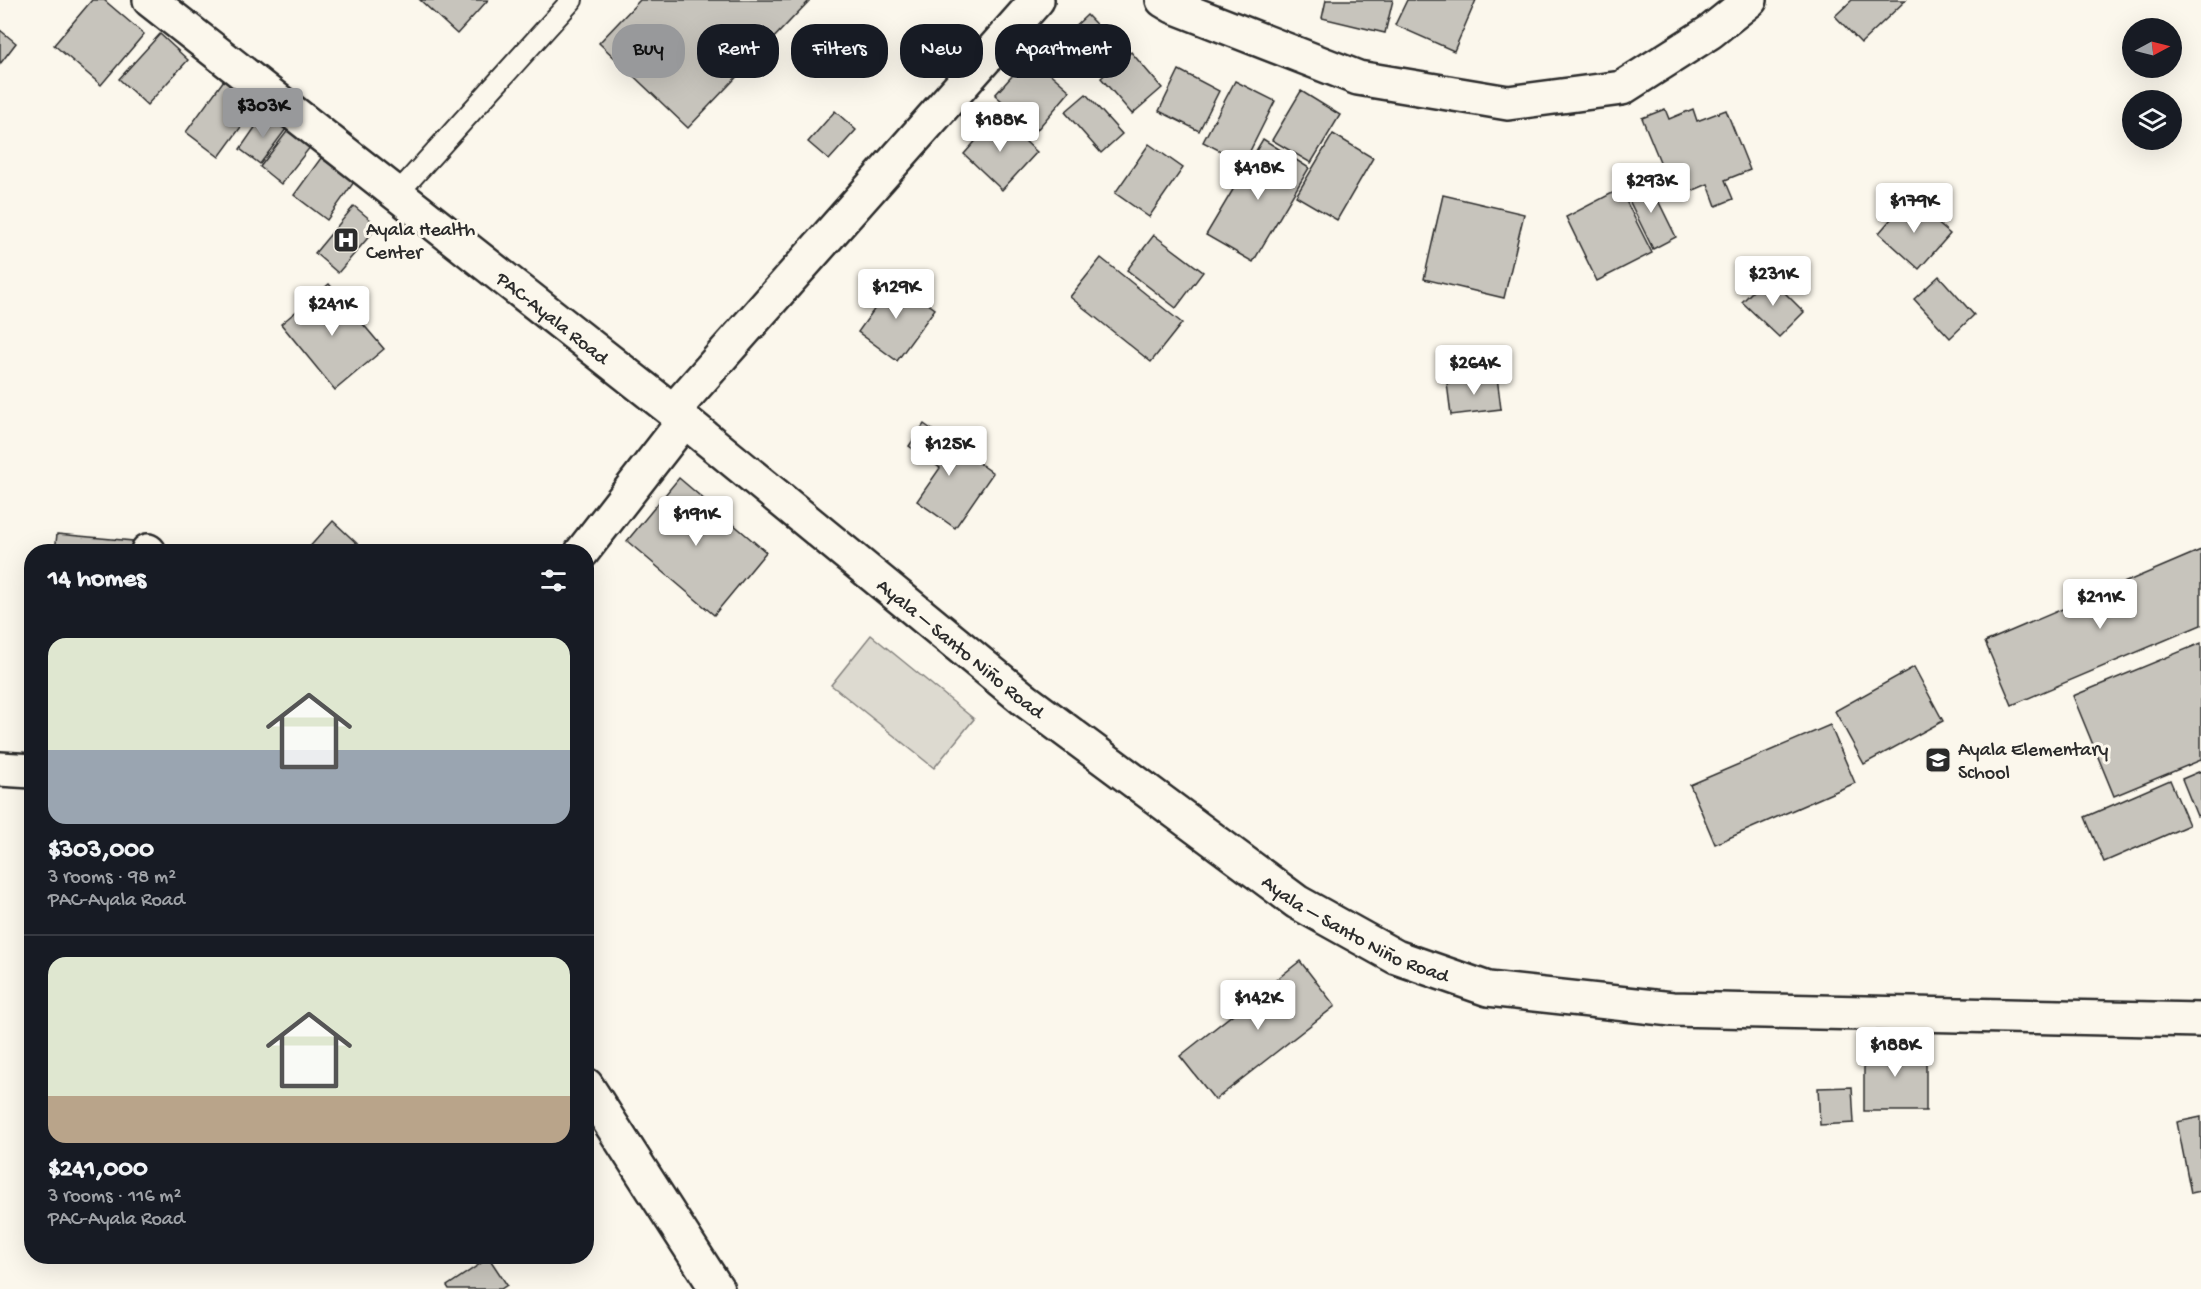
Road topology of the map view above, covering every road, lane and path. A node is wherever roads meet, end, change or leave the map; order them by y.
1 (150, 0) edge
2 (572, 0) edge
3 (1037, 0) edge
4 (1163, 0) edge
5 (1750, 0) edge
6 (397, 194) junction
7 (678, 416) junction
8 (588, 544) edge
9 (0, 769) edge
10 (24, 770) edge
11 (2201, 1020) edge
12 (594, 1097) edge
13 (717, 1289) edge

1 - 6 street, PAC-Ayala Road
2 - 6 lane
3 - 7 street
4 - 5 street
6 - 7 street, PAC-Ayala Road
7 - 8 street
7 - 11 street, Ayala – Santo Niño Road
9 - 10 street
12 - 13 street

